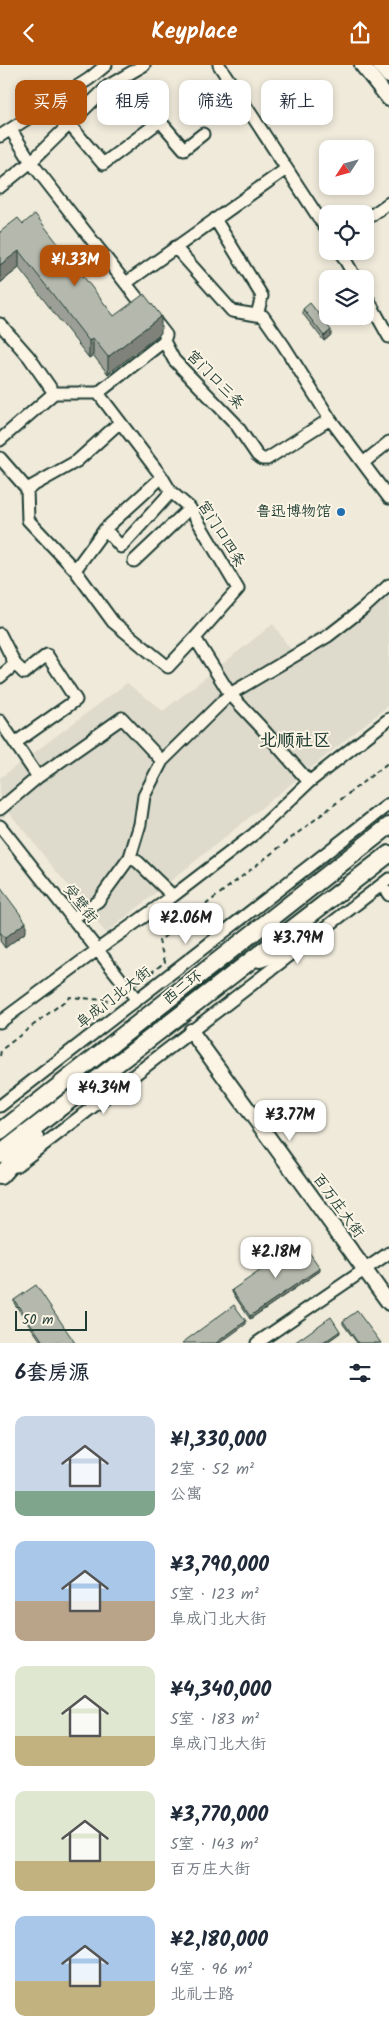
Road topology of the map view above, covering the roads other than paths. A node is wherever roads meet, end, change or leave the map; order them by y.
1 (106, 65) edge
2 (144, 65) edge
3 (219, 65) edge
4 (362, 65) edge
5 (380, 65) edge
6 (389, 76) edge
7 (389, 99) edge
8 (87, 108) edge
9 (70, 125) joint
10 (11, 130) junction
11 (203, 134) dead end
12 (0, 136) edge
13 (31, 162) junction
14 (286, 169) junction
15 (0, 187) edge
16 (389, 203) edge
17 (374, 214) edge
18 (319, 218) edge
19 (215, 219) junction
20 (175, 247) junction
21 (126, 283) junction
22 (374, 311) edge
23 (257, 315) junction
24 (0, 324) edge
25 (389, 337) edge
26 (164, 341) junction
27 (54, 393) junction
28 (98, 393) junction
29 (330, 419) junction
30 (119, 423) junction
31 (0, 440) edge
32 (389, 442) edge
33 (0, 459) edge
34 (362, 463) junction
35 (162, 477) junction
36 (27, 489) junction
37 (171, 492) junction
38 (389, 497) edge
39 (190, 508) junction
40 (105, 529) junction
41 (134, 561) dead end
42 (75, 570) junction
43 (389, 585) edge
44 (0, 634) edge
45 (195, 638) junction
46 (15, 664) junction
47 (0, 677) edge
48 (230, 695) junction
49 (389, 719) edge
50 (0, 721) edge
51 (15, 743) junction
52 (162, 761) junction
53 (38, 777) junction
54 (309, 782) junction
55 (389, 804) edge
56 (0, 809) edge
57 (389, 812) edge
58 (0, 826) edge
59 (389, 826) edge
60 (373, 839) junction
61 (389, 854) edge
62 (130, 857) junction
63 (389, 879) edge
64 (173, 896) junction
65 (72, 919) junction
66 (303, 944) junction
67 (97, 950) junction
68 (246, 964) junction
69 (137, 999) junction
70 (0, 1022) edge
71 (191, 1031) junction
72 (50, 1092) junction
73 (0, 1106) edge
74 (61, 1106) junction
75 (0, 1123) edge
76 (0, 1132) edge
77 (0, 1155) edge
78 (0, 1178) edge
79 (389, 1253) edge
80 (365, 1270) junction
81 (389, 1303) edge
82 (257, 1343) edge

1 - 10 street
2 - 8 street
3 - 14 street
4 - 7 main road
5 - 6 main road
9 - 11 street
9 - 13 street
10 - 12 street
10 - 13 street, 宫门口三条
13 - 15 street
13 - 21 street, 宫门口三条
14 - 18 street
14 - 19 street
16 - 17 street
19 - 20 street
19 - 23 street
20 - 21 street
20 - 23 street
21 - 26 street, 宫门口三条
22 - 25 street
23 - 29 street
24 - 27 street
26 - 28 street
26 - 29 street, 宫门口三条
27 - 28 street
27 - 31 street
28 - 30 street, 宫门口四条
29 - 34 street
30 - 35 street, 宫门口四条
30 - 36 street
32 - 34 street
33 - 36 street
34 - 38 street
35 - 37 street, 宫门口四条
35 - 40 street
36 - 42 street
37 - 39 street, 宫门口四条
37 - 40 street
39 - 41 street
39 - 45 street, 宫门口四条
40 - 42 street
42 - 45 street
43 - 48 street
44 - 46 street
45 - 48 street
46 - 47 street
46 - 51 street
48 - 52 street
48 - 54 street
49 - 54 street
50 - 51 street
51 - 53 street
52 - 53 street
52 - 62 street
53 - 56 street
54 - 64 street
55 - 69 street, 阜成门北大街
57 - 60 highway
58 - 65 street, 受壁街
59 - 60 highway, 西二环
60 - 72 highway, 西二环
61 - 68 highway, 西二环
62 - 64 street
62 - 65 street
63 - 66 street
64 - 67 street
65 - 67 street, 受壁街
66 - 68 highway
66 - 71 street
67 - 69 street, 受壁街
67 - 70 street
68 - 74 highway, 西二环
69 - 73 street, 阜成门北大街
71 - 78 street
71 - 80 main road, 百万庄大街
72 - 75 highway
72 - 76 highway, 西二环
74 - 77 highway, 西二环
74 - 78 highway
79 - 80 street
80 - 81 main road, 百万庄大街
80 - 82 street

